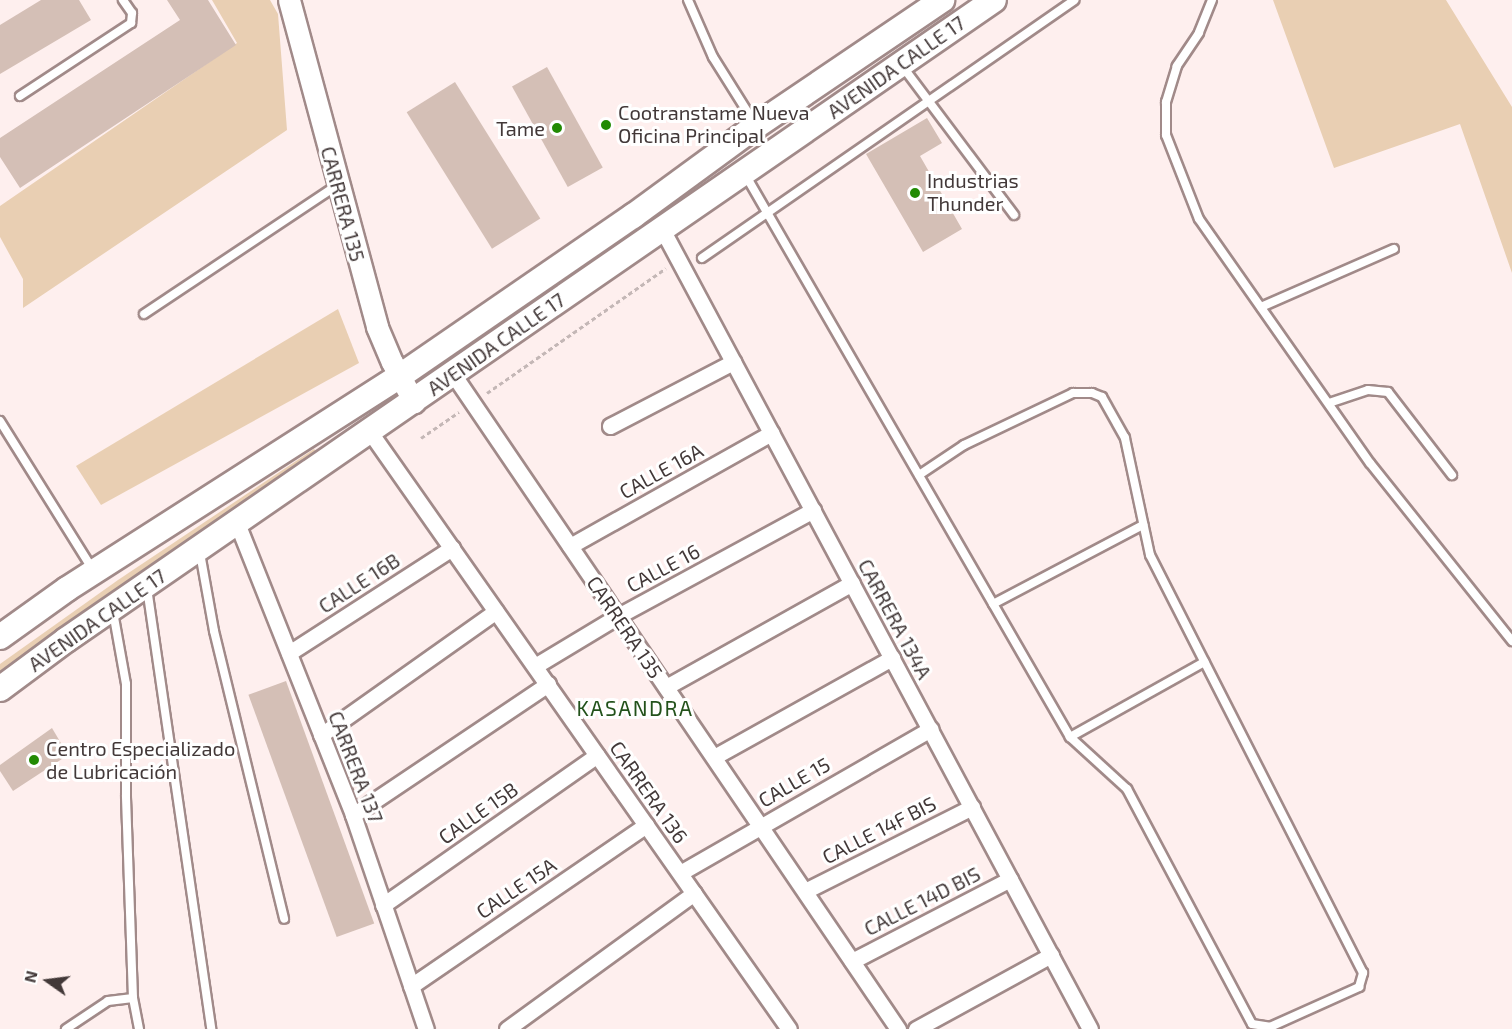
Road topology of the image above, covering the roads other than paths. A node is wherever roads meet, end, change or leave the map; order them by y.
1 (123, 0) edge
2 (289, 0) edge
3 (688, 0) edge
4 (942, 0) edge
5 (994, 0) edge
6 (1074, 0) edge
7 (1212, 0) edge
8 (901, 64) junction
9 (20, 96) dead end
10 (928, 101) junction
11 (756, 126) junction
12 (744, 173) junction
13 (337, 185) junction
14 (767, 213) junction
15 (1014, 215) dead end
16 (662, 228) junction
17 (1394, 249) dead end
18 (702, 258) dead end
19 (1261, 307) junction
20 (144, 314) dead end
21 (733, 362) junction
22 (453, 374) junction
23 (400, 376) junction
24 (414, 402) junction
25 (1329, 403) junction
26 (0, 422) edge
27 (609, 426) dead end
28 (370, 432) junction
29 (771, 433) junction
30 (919, 475) junction
31 (1452, 475) dead end
32 (813, 510) junction
33 (237, 523) junction
34 (1143, 525) junction
35 (570, 546) junction
36 (452, 548) junction
37 (199, 549) junction
38 (94, 572) junction
39 (852, 583) junction
40 (147, 584) junction
41 (993, 604) junction
42 (112, 608) junction
43 (496, 611) junction
44 (618, 616) junction
45 (0, 637) edge
46 (1512, 641) edge
47 (289, 653) junction
48 (892, 658) junction
49 (1204, 662) junction
50 (535, 666) junction
51 (548, 684) junction
52 (666, 687) junction
53 (0, 689) edge
54 (930, 729) junction
55 (321, 735) junction
56 (1070, 737) junction
57 (597, 755) junction
58 (714, 757) junction
59 (972, 807) junction
60 (353, 815) junction
61 (646, 825) junction
62 (760, 826) junction
63 (680, 873) junction
64 (1010, 879) junction
65 (805, 891) junction
66 (694, 893) junction
67 (383, 905) junction
68 (284, 919) dead end
69 (1051, 955) junction
70 (852, 961) junction
71 (411, 986) junction
72 (133, 998) junction
73 (66, 1029) edge
74 (139, 1029) edge
75 (211, 1029) edge
76 (426, 1029) edge
77 (507, 1029) edge
78 (789, 1029) edge
79 (898, 1029) edge
80 (916, 1029) edge
81 (1090, 1029) edge

1 - 9 lane
2 - 13 street, CARRERA 135
3 - 11 lane
4 - 11 main road, AVENIDA CALLE 17
5 - 8 main road, AVENIDA CALLE 17
6 - 10 lane
7 - 19 lane
8 - 10 lane
8 - 12 main road, AVENIDA CALLE 17
10 - 14 lane
10 - 15 lane
11 - 23 main road, AVENIDA CALLE 17
12 - 14 lane
12 - 16 main road, AVENIDA CALLE 17
13 - 20 lane
13 - 23 street, CARRERA 135
14 - 18 lane
14 - 30 lane
16 - 21 street, CARRERA 134A
16 - 22 main road, AVENIDA CALLE 17
17 - 19 lane
19 - 25 lane
21 - 27 street
21 - 29 street, CARRERA 134A
22 - 24 main road, AVENIDA CALLE 17
22 - 35 street, CARRERA 135
23 - 24 street, CARRERA 135
23 - 38 main road, AVENIDA CALLE 17
24 - 28 main road, AVENIDA CALLE 17
25 - 31 lane
25 - 46 lane
26 - 38 lane
28 - 33 main road, AVENIDA CALLE 17
28 - 36 street, CARRERA 136
29 - 32 street, CARRERA 134A
29 - 35 street, CALLE 16A
30 - 34 lane
30 - 41 lane
32 - 39 street, CARRERA 134A
32 - 44 street, CALLE 16
33 - 37 main road, AVENIDA CALLE 17
33 - 47 street, CARRERA 137
34 - 41 lane
34 - 49 lane
35 - 44 street, CARRERA 135
36 - 43 street, CARRERA 136
36 - 47 street, CALLE 16B
37 - 40 main road, AVENIDA CALLE 17
37 - 68 lane
38 - 45 main road, AVENIDA CALLE 17
39 - 48 street, CARRERA 134A
39 - 52 street
40 - 42 main road, AVENIDA CALLE 17
40 - 75 lane
41 - 56 lane
42 - 53 main road, AVENIDA CALLE 17
42 - 72 lane
43 - 50 street, CARRERA 136
43 - 55 street
44 - 50 street, CALLE 16
44 - 52 street, CARRERA 135
47 - 55 street, CARRERA 137
48 - 54 street, CARRERA 134A
48 - 58 street
49 - 56 lane
49 - 56 lane
50 - 51 street, CARRERA 136
51 - 57 street, CARRERA 136
51 - 60 street
52 - 58 street, CARRERA 135
54 - 59 street, CARRERA 134A
54 - 62 street, CALLE 15
55 - 60 street, CARRERA 137
57 - 61 street, CARRERA 136
57 - 67 street, CALLE 15B
58 - 62 street, CARRERA 135
59 - 64 street, CARRERA 134A
59 - 65 street, CALLE 14F BIS
60 - 67 street, CARRERA 137
61 - 63 street, CARRERA 136
61 - 71 street, CALLE 15A
62 - 63 street, CALLE 15
62 - 65 street, CARRERA 135
63 - 66 street, CARRERA 136
64 - 69 street, CARRERA 134A
64 - 70 street, CALLE 14D BIS
65 - 70 street, CARRERA 135
66 - 77 street
66 - 78 street, CARRERA 136
67 - 71 street, CARRERA 137
69 - 80 street
69 - 81 street, CARRERA 134A
70 - 79 street, CARRERA 135
71 - 76 street, CARRERA 137
72 - 73 lane
72 - 74 lane

